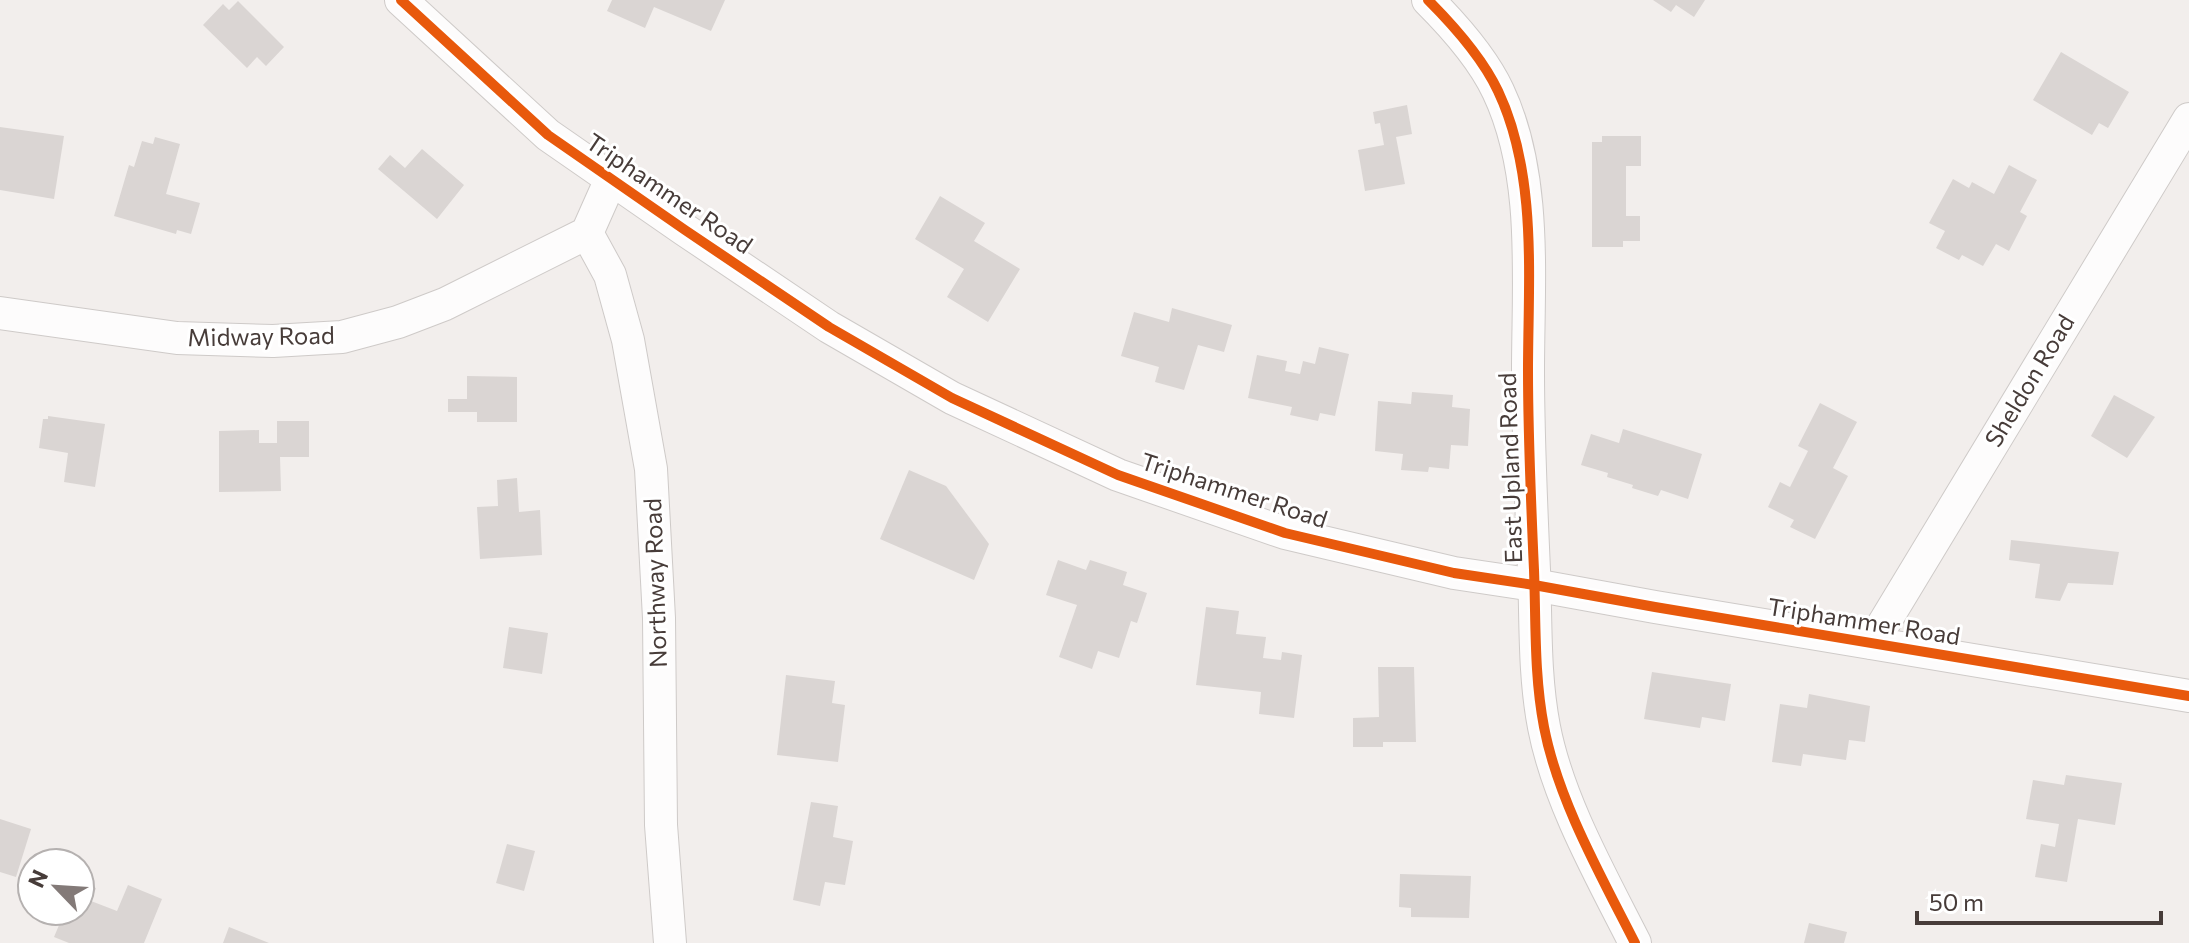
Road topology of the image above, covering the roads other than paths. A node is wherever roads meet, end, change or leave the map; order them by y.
1 (401, 0) edge
2 (1428, 0) edge
3 (2189, 119) edge
4 (611, 179) junction
5 (587, 233) junction
6 (0, 313) edge
7 (1534, 585) junction
8 (1872, 643) junction
9 (2189, 696) edge
10 (670, 943) edge
11 (1635, 943) edge

1 - 4 street, Triphammer Road
2 - 7 street, East Upland Road
3 - 8 street, Sheldon Road
4 - 5 street
4 - 7 street, Triphammer Road
5 - 6 street, Midway Road
5 - 10 street, Northway Road
7 - 8 street, Triphammer Road
7 - 11 street, East Upland Road
8 - 9 street, Triphammer Road

